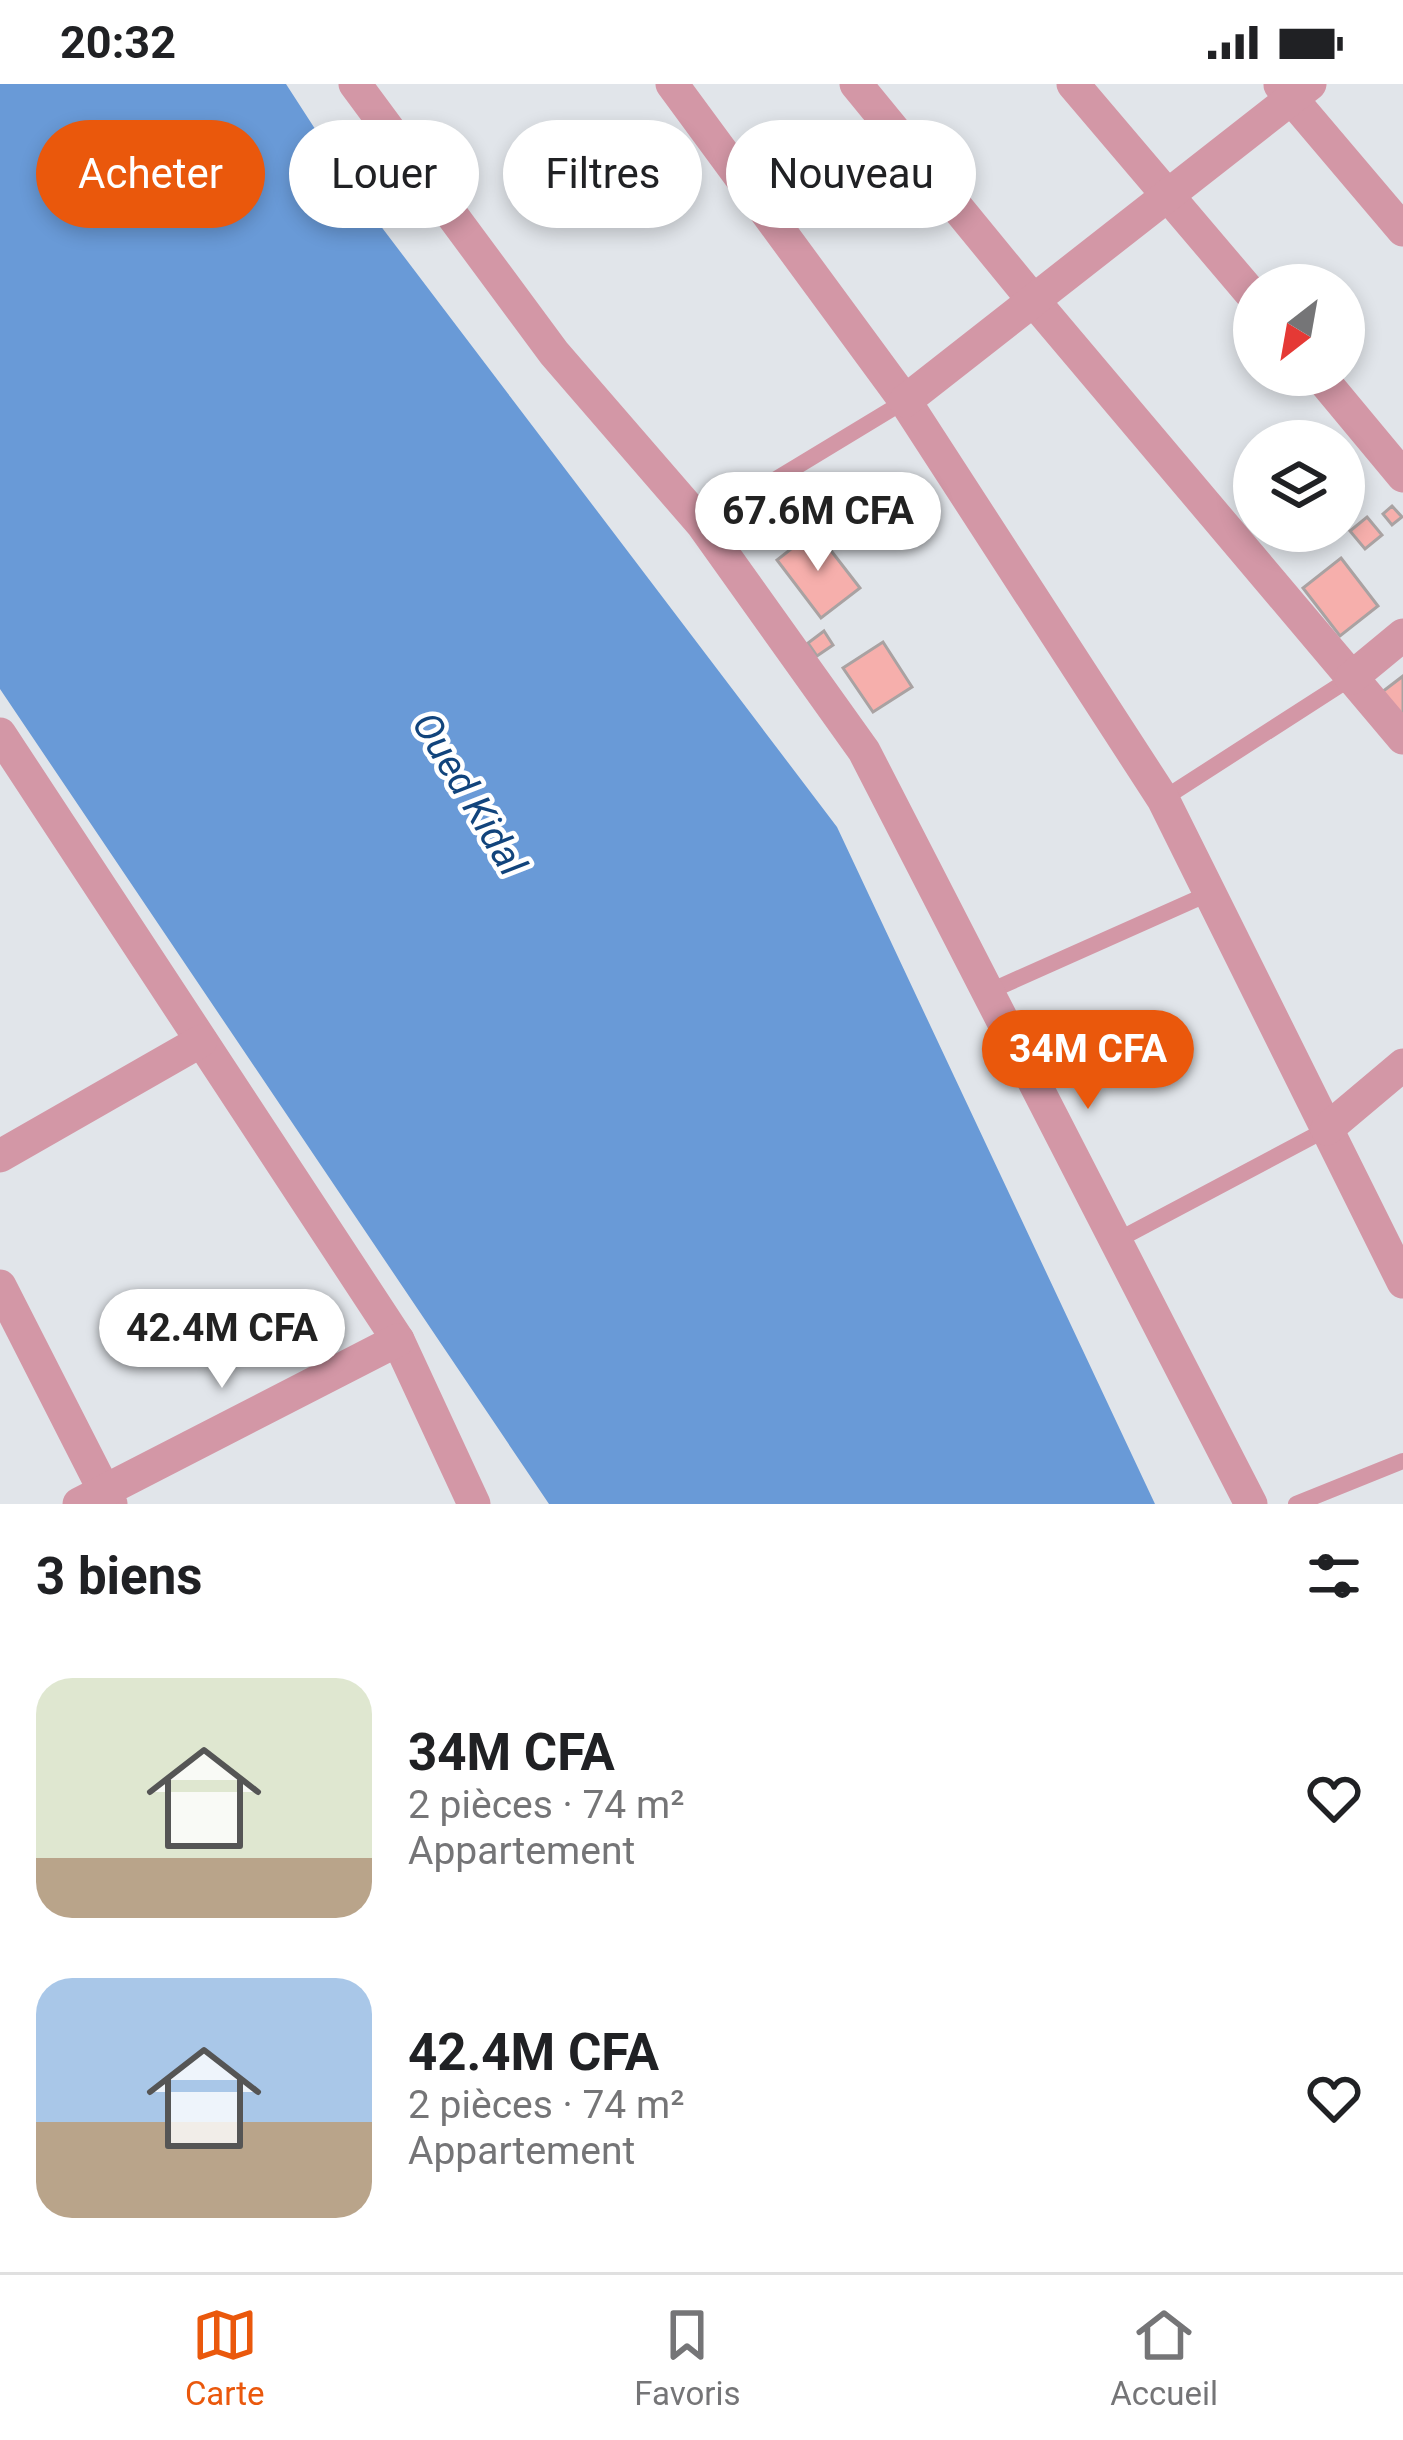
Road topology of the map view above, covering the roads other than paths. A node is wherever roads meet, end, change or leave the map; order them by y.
1 (355, 84) edge
2 (672, 84) edge
3 (856, 84) edge
4 (1073, 84) edge
5 (1294, 89) edge
6 (1169, 194) junction
7 (1403, 230) edge
8 (1233, 272) edge
9 (1034, 300) junction
10 (1336, 396) edge
11 (904, 400) junction
12 (1403, 476) edge
13 (702, 524) junction
14 (1403, 635) edge
15 (1352, 677) junction
16 (0, 734) edge
17 (1403, 738) edge
18 (1163, 799) junction
19 (1210, 893) junction
20 (988, 992) junction
21 (201, 1041) junction
22 (1403, 1065) edge
23 (1327, 1129) junction
24 (0, 1156) edge
25 (1116, 1241) junction
26 (1403, 1282) edge
27 (0, 1286) edge
28 (398, 1340) junction
29 (1403, 1461) edge
30 (98, 1499) edge
31 (474, 1504) edge
32 (1251, 1504) edge
33 (1296, 1504) edge

1 - 13 street
2 - 11 street
3 - 9 street
4 - 6 street
5 - 6 street
5 - 7 street
6 - 8 street
6 - 9 street
9 - 11 street
9 - 15 street
10 - 12 street
11 - 13 lane
11 - 18 street
13 - 20 street
14 - 15 street
15 - 17 street
15 - 18 lane
16 - 21 street
18 - 19 street
19 - 20 lane
19 - 23 street
20 - 25 street
21 - 24 street
21 - 28 street
22 - 23 street
23 - 25 lane
23 - 26 street
25 - 32 street
27 - 30 street
28 - 30 street
28 - 31 street
29 - 33 lane

